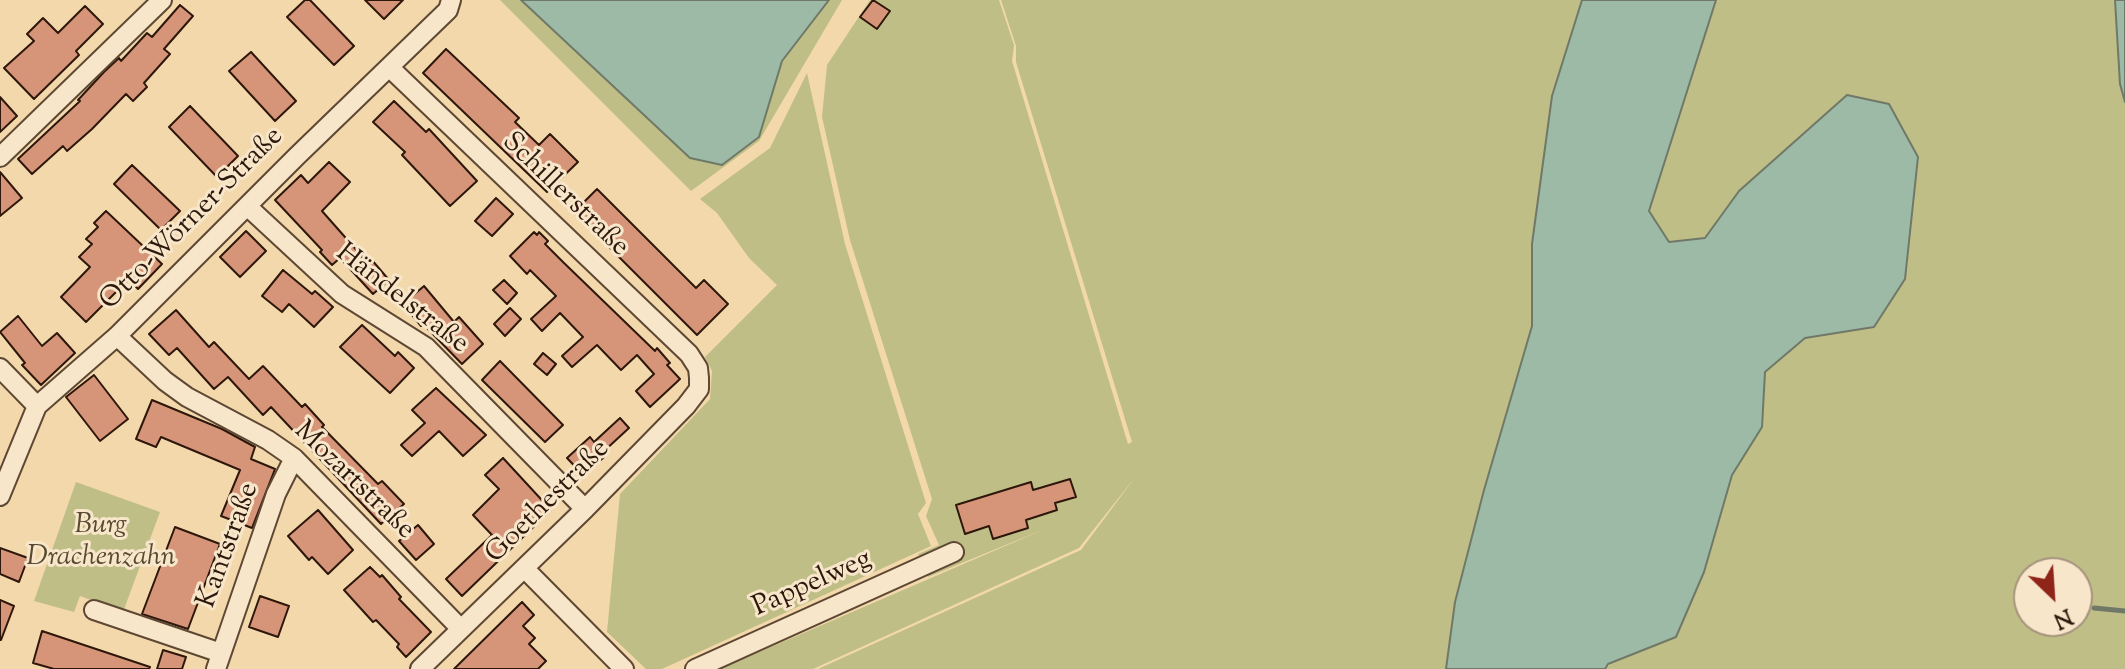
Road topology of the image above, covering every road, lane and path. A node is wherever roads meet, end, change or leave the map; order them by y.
1 (162, 0) edge
2 (451, 0) edge
3 (389, 67) junction
4 (0, 157) edge
5 (247, 206) junction
6 (117, 336) junction
7 (0, 368) edge
8 (698, 368) joint
9 (37, 406) junction
10 (294, 458) junction
11 (0, 496) edge
12 (585, 509) junction
13 (954, 552) dead end
14 (524, 568) junction
15 (94, 610) dead end
16 (461, 629) junction
17 (218, 661) edge
18 (420, 669) edge
19 (624, 669) edge
20 (695, 669) edge

1 - 4 street
2 - 3 street, Otto-Wörner-Straße
3 - 5 street, Otto-Wörner-Straße
3 - 8 street, Schillerstraße
5 - 6 street, Otto-Wörner-Straße
5 - 12 street, Händelstraße
6 - 9 street, Otto-Wörner-Straße
6 - 10 street, Mozartstraße
7 - 9 street
8 - 12 street, Goethestraße
9 - 11 street, Otto-Wörner-Straße
10 - 16 street, Mozartstraße
10 - 17 street, Kantstraße
12 - 14 street, Goethestraße
13 - 20 street, Pappelweg
14 - 16 street, Goethestraße
14 - 19 street
15 - 17 street, Kantstraße
16 - 18 street, Goethestraße

